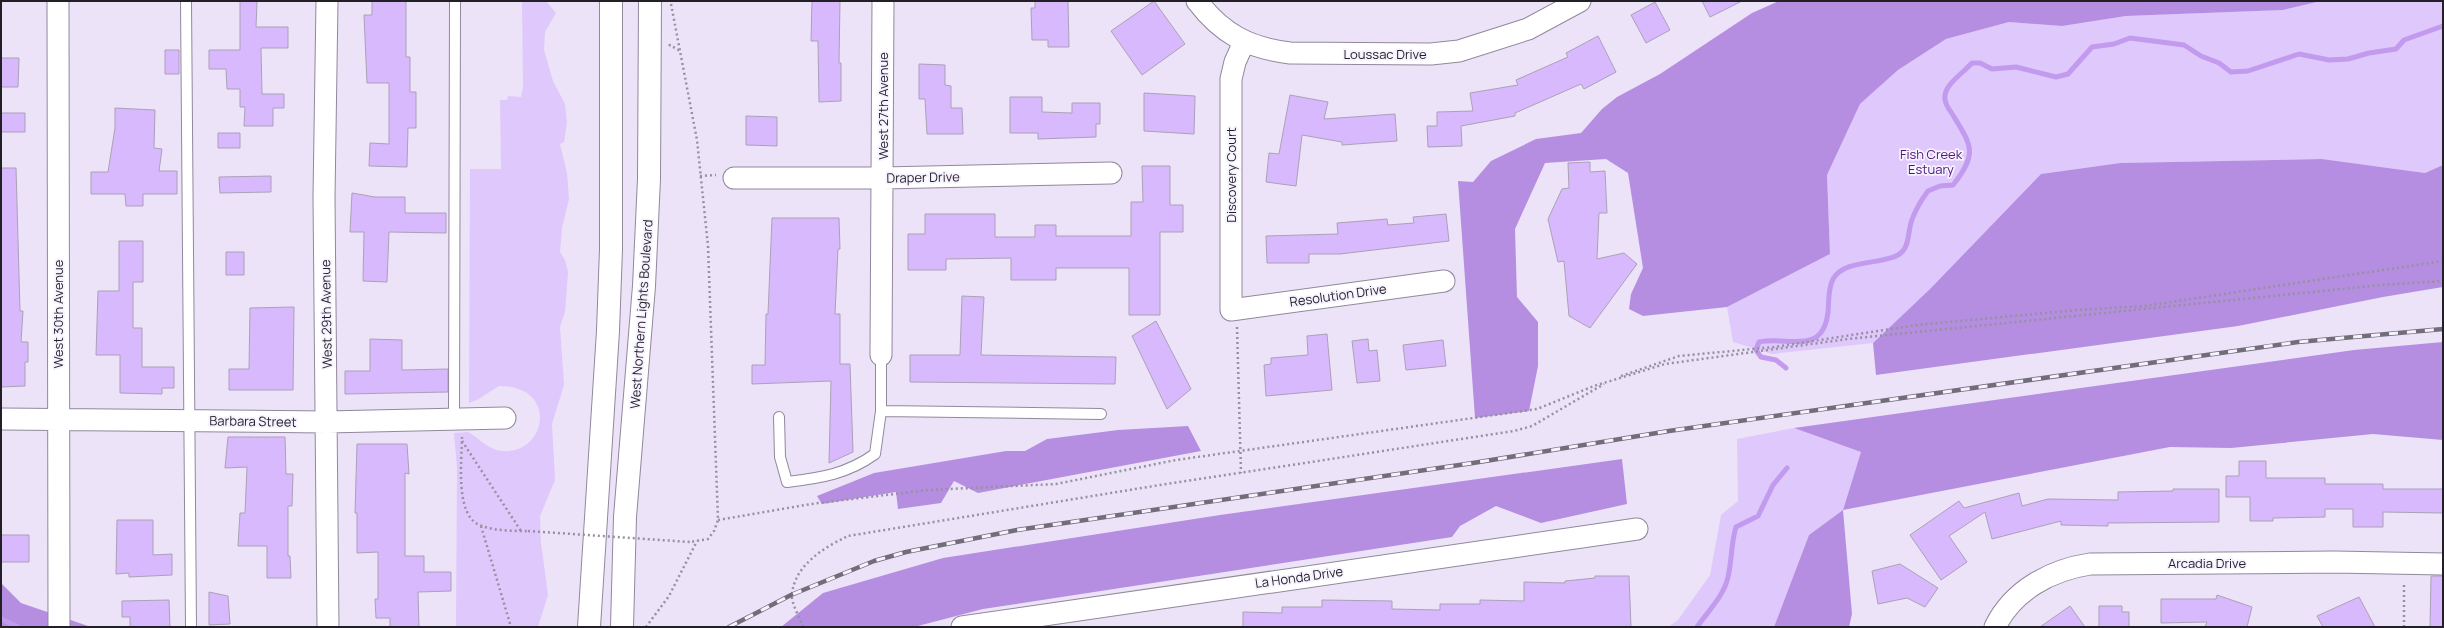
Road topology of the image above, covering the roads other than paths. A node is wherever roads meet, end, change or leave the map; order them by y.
1 (58, 1) edge
2 (186, 1) edge
3 (327, 1) edge
4 (455, 1) edge
5 (611, 1) edge
6 (650, 1) edge
7 (883, 1) edge
8 (1197, 1) edge
9 (1580, 1) edge
10 (1244, 42) junction
11 (1111, 173) dead end
12 (734, 178) dead end
13 (883, 178) junction
14 (1444, 281) dead end
15 (1234, 309) joint
16 (882, 355) joint
17 (882, 411) junction
18 (1101, 414) dead end
19 (779, 417) dead end
20 (505, 418) dead end
21 (1, 419) edge
22 (57, 419) junction
23 (458, 419) junction
24 (188, 420) junction
25 (327, 422) junction
26 (1637, 529) dead end
27 (2443, 564) edge
28 (59, 627) edge
29 (191, 627) edge
30 (328, 627) edge
31 (589, 627) edge
32 (622, 627) edge
33 (962, 627) edge
34 (1995, 627) edge

1 - 22 street, West 30th Avenue
2 - 24 lane
3 - 25 street, West 29th Avenue
4 - 23 lane
5 - 31 main road
6 - 32 main road, West Northern Lights Boulevard
7 - 13 street, West 27th Avenue
8 - 10 street, Loussac Drive
9 - 10 street, Loussac Drive
10 - 15 street, Discovery Court
11 - 13 street, Draper Drive
12 - 13 street, Draper Drive
13 - 16 street, West 27th Avenue
14 - 15 street, Resolution Drive
16 - 17 lane
17 - 18 lane
17 - 19 lane
20 - 23 street, Barbara Street
21 - 22 street, Barbara Street
22 - 24 street, Barbara Street
22 - 28 street, West 30th Avenue
23 - 25 street, Barbara Street
24 - 25 street, Barbara Street
24 - 29 lane
25 - 30 street, West 29th Avenue
26 - 33 street, La Honda Drive
27 - 34 street, Arcadia Drive

